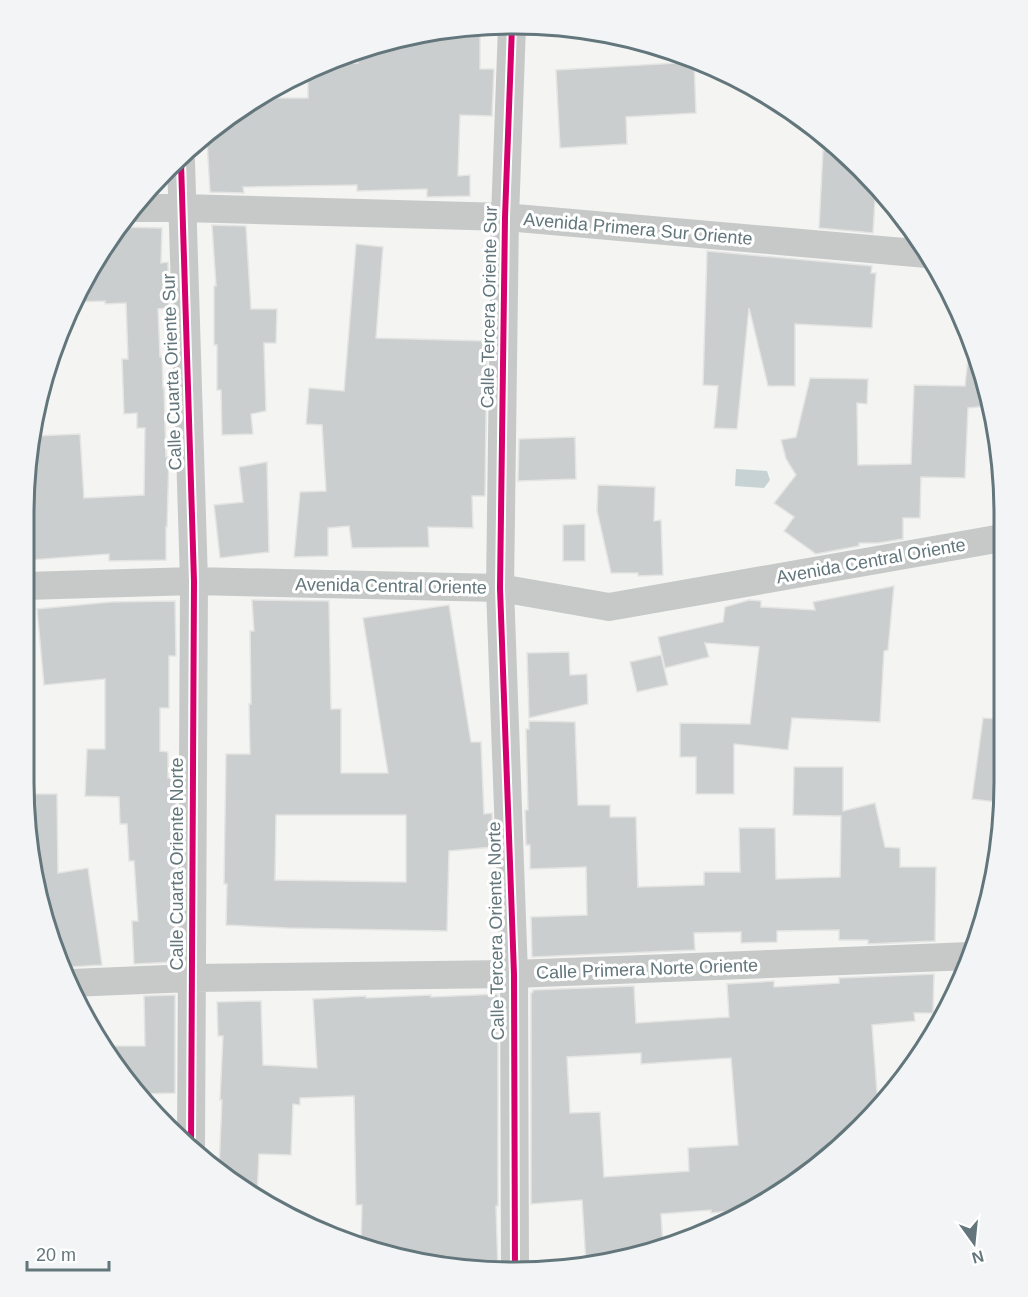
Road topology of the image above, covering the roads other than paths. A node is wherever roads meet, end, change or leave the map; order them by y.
1 (512, 34) edge
2 (181, 169) edge
3 (145, 208) edge
4 (182, 208) junction
5 (505, 217) junction
6 (916, 253) edge
7 (994, 539) edge
8 (194, 581) junction
9 (34, 586) edge
10 (500, 588) junction
11 (961, 956) edge
12 (514, 974) junction
13 (191, 978) junction
14 (78, 983) edge
15 (191, 1137) edge
16 (515, 1262) edge

1 - 5 street, Calle Tercera Oriente Sur
2 - 4 street, Calle Cuarta Oriente Sur
3 - 4 street, Avenida Primera Sur Oriente
4 - 5 street, Avenida Primera Sur Oriente
4 - 8 street, Calle Cuarta Oriente Sur
5 - 6 street, Avenida Primera Sur Oriente
5 - 10 street, Calle Tercera Oriente Sur
7 - 10 street, Avenida Central Oriente
8 - 9 street, Avenida Central Oriente
8 - 10 street, Avenida Central Oriente
8 - 13 street, Calle Cuarta Oriente Norte
10 - 12 street, Calle Tercera Oriente Norte
11 - 12 street, Calle Primera Norte Oriente
12 - 13 street, Calle Primera Norte Oriente
12 - 16 street, Calle Tercera Oriente Norte
13 - 14 street, Calle Primera Norte Oriente
13 - 15 street, Calle Cuarta Oriente Norte

